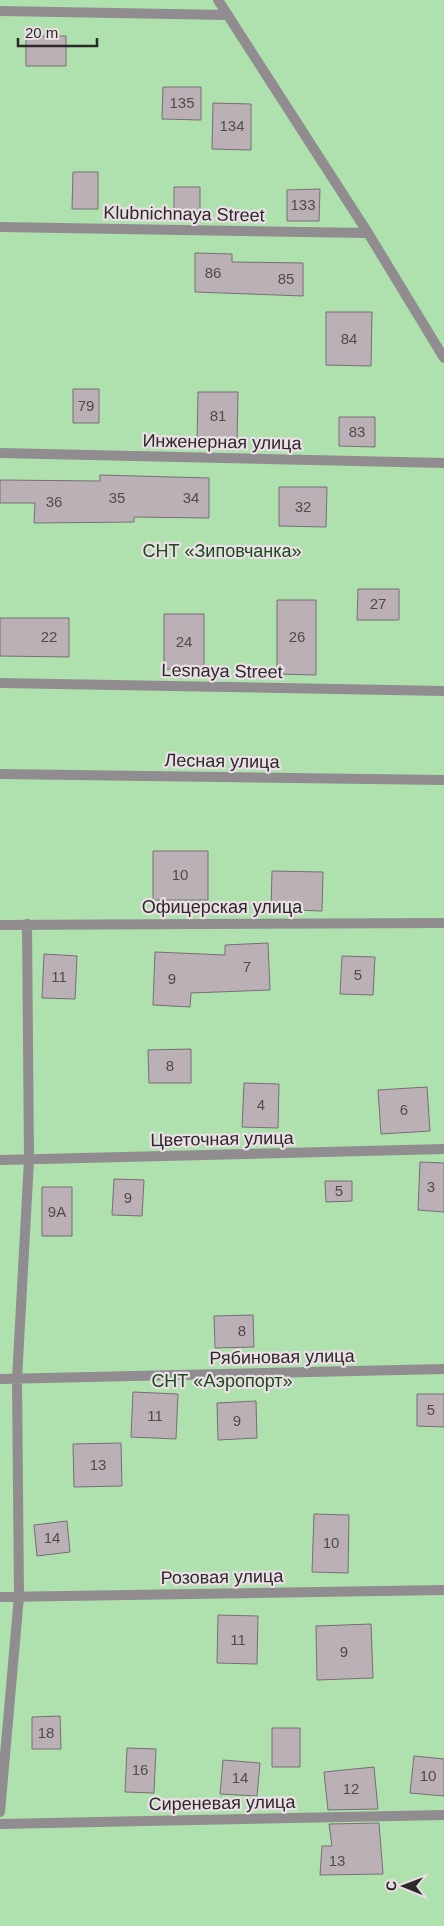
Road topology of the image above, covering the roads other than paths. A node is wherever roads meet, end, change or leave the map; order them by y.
1 (218, 0) edge
2 (0, 11) edge
3 (228, 15) junction
4 (0, 227) edge
5 (368, 233) junction
6 (444, 358) edge
7 (0, 453) edge
8 (444, 463) edge
9 (0, 683) edge
10 (444, 691) edge
11 (0, 774) edge
12 (444, 780) edge
13 (444, 923) edge
14 (27, 924) junction
15 (0, 926) edge
16 (444, 1149) edge
17 (0, 1160) edge
18 (30, 1160) junction
19 (444, 1369) edge
20 (0, 1379) edge
21 (17, 1379) junction
22 (444, 1590) edge
23 (0, 1596) edge
24 (19, 1596) junction
25 (0, 1812) edge
26 (444, 1815) edge
27 (0, 1824) edge

1 - 3 street
2 - 3 street
3 - 5 street
4 - 5 street, Klubnichnaya Street
5 - 6 street
7 - 8 street, Инженерная улица
9 - 10 street, Lesnaya Street
11 - 12 street, Лесная улица
13 - 14 street, Офицерская улица
14 - 15 street, Офицерская улица
14 - 18 street
16 - 18 street, Цветочная улица
17 - 18 street, Цветочная улица
18 - 21 street
19 - 21 street, Рябиновая улица
20 - 21 street, Рябиновая улица
21 - 24 street
22 - 24 street, Розовая улица
23 - 24 street, Розовая улица
24 - 25 street
26 - 27 street, Сиреневая улица

